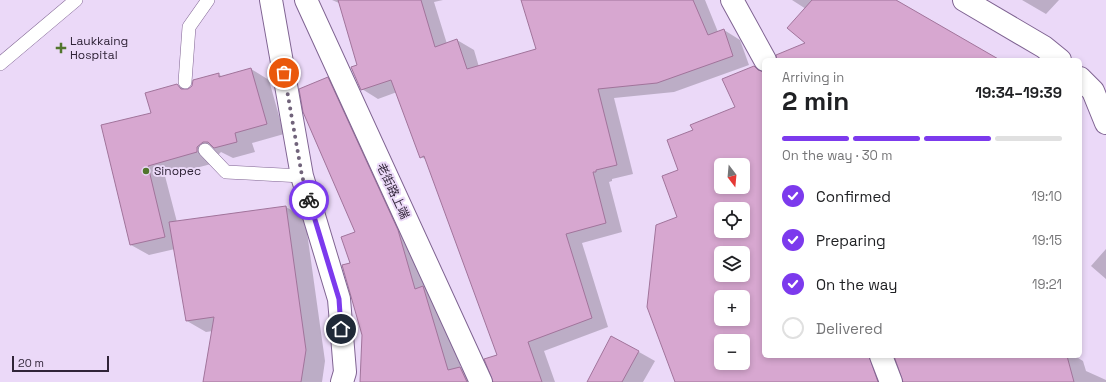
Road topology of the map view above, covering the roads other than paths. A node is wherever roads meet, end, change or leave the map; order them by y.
1 (76, 0) edge
2 (208, 0) edge
3 (271, 0) edge
4 (306, 0) edge
5 (732, 0) edge
6 (964, 0) edge
7 (764, 58) edge
8 (1058, 58) edge
9 (0, 64) edge
10 (1082, 80) edge
11 (185, 82) dead end
12 (1106, 122) edge
13 (205, 150) dead end
14 (302, 176) junction
15 (882, 358) edge
16 (342, 382) edge
17 (480, 382) edge
18 (892, 382) edge

1 - 9 lane
2 - 11 lane
3 - 14 street
4 - 17 street, 老街路上端
5 - 7 street
6 - 8 street
10 - 12 street
13 - 14 lane
14 - 16 street
15 - 18 street

